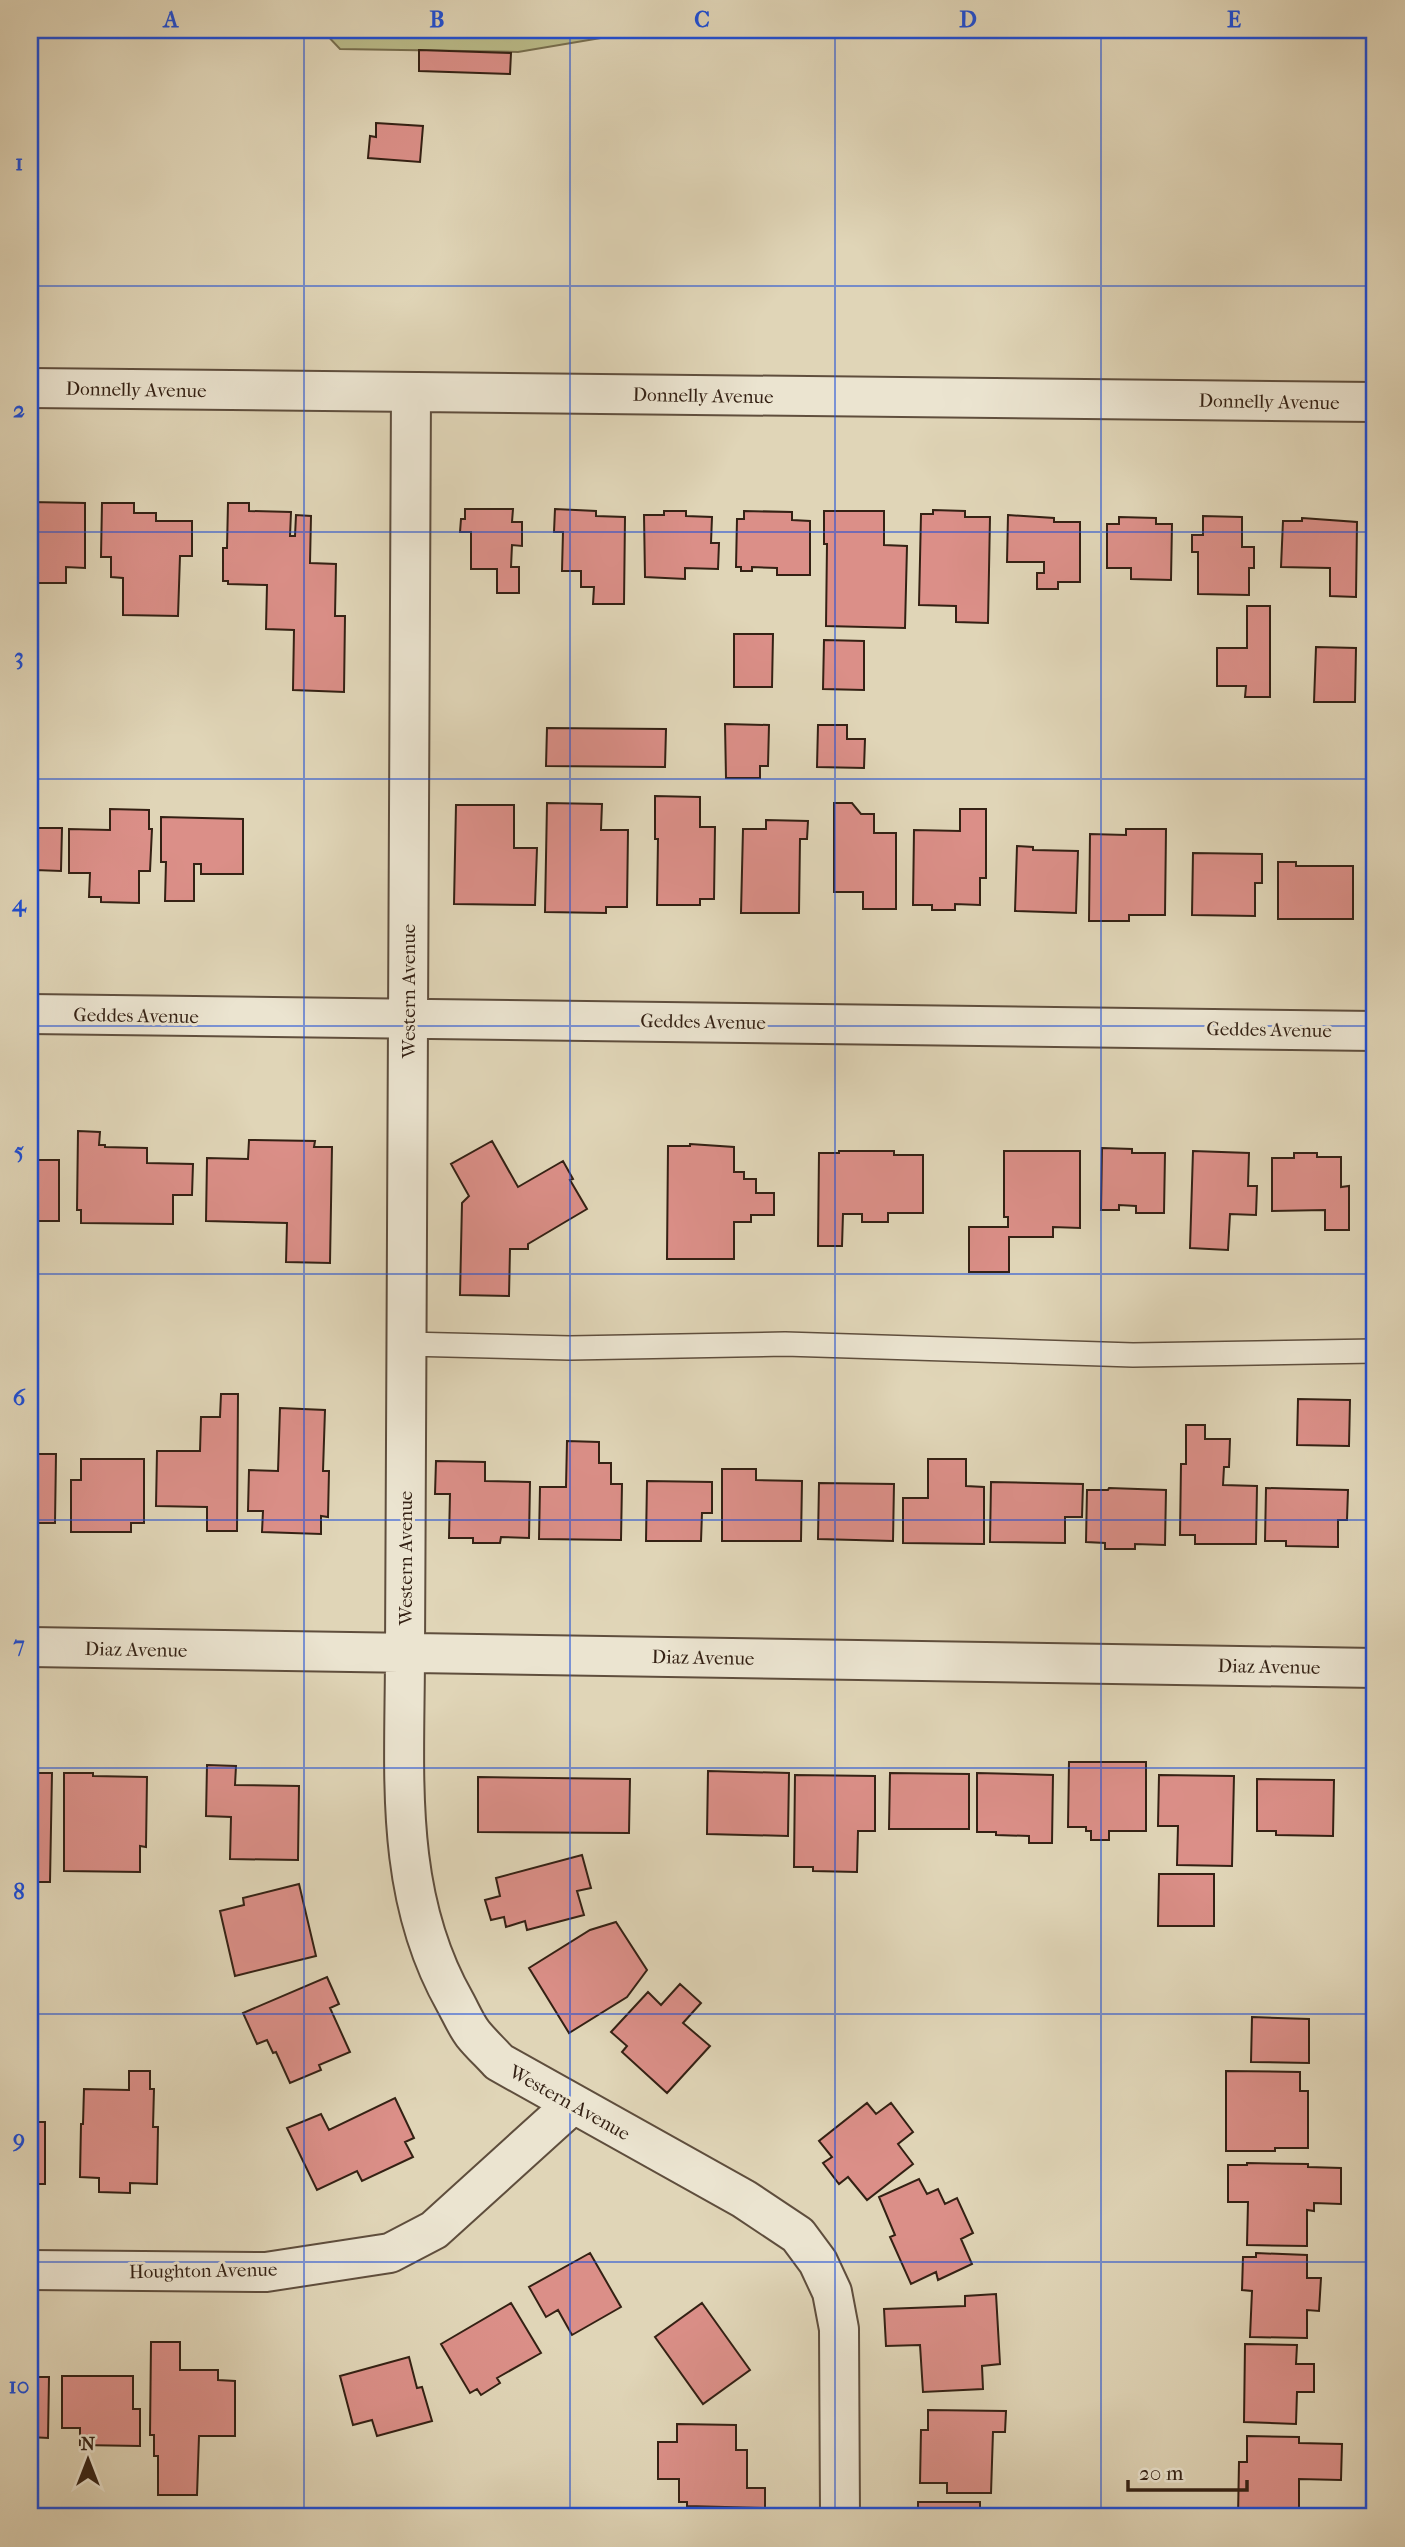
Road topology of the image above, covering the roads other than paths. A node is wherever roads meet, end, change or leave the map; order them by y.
1 (30, 388) edge
2 (411, 392) junction
3 (1375, 402) edge
4 (30, 1014) edge
5 (408, 1017) junction
6 (1375, 1031) edge
7 (406, 1344) junction
8 (1375, 1351) edge
9 (30, 1647) edge
10 (405, 1652) junction
11 (1375, 1668) edge
12 (573, 2104) junction
13 (30, 2270) edge
14 (840, 2517) edge

1 - 2 street, Donnelly Avenue
2 - 3 street, Donnelly Avenue
2 - 5 street, Western Avenue
4 - 5 street, Geddes Avenue
5 - 6 street, Geddes Avenue
5 - 7 street, Western Avenue
7 - 8 lane
7 - 10 street, Western Avenue
9 - 10 street, Diaz Avenue
10 - 11 street, Diaz Avenue
10 - 12 street, Western Avenue
12 - 13 street, Houghton Avenue
12 - 14 street, Western Avenue

